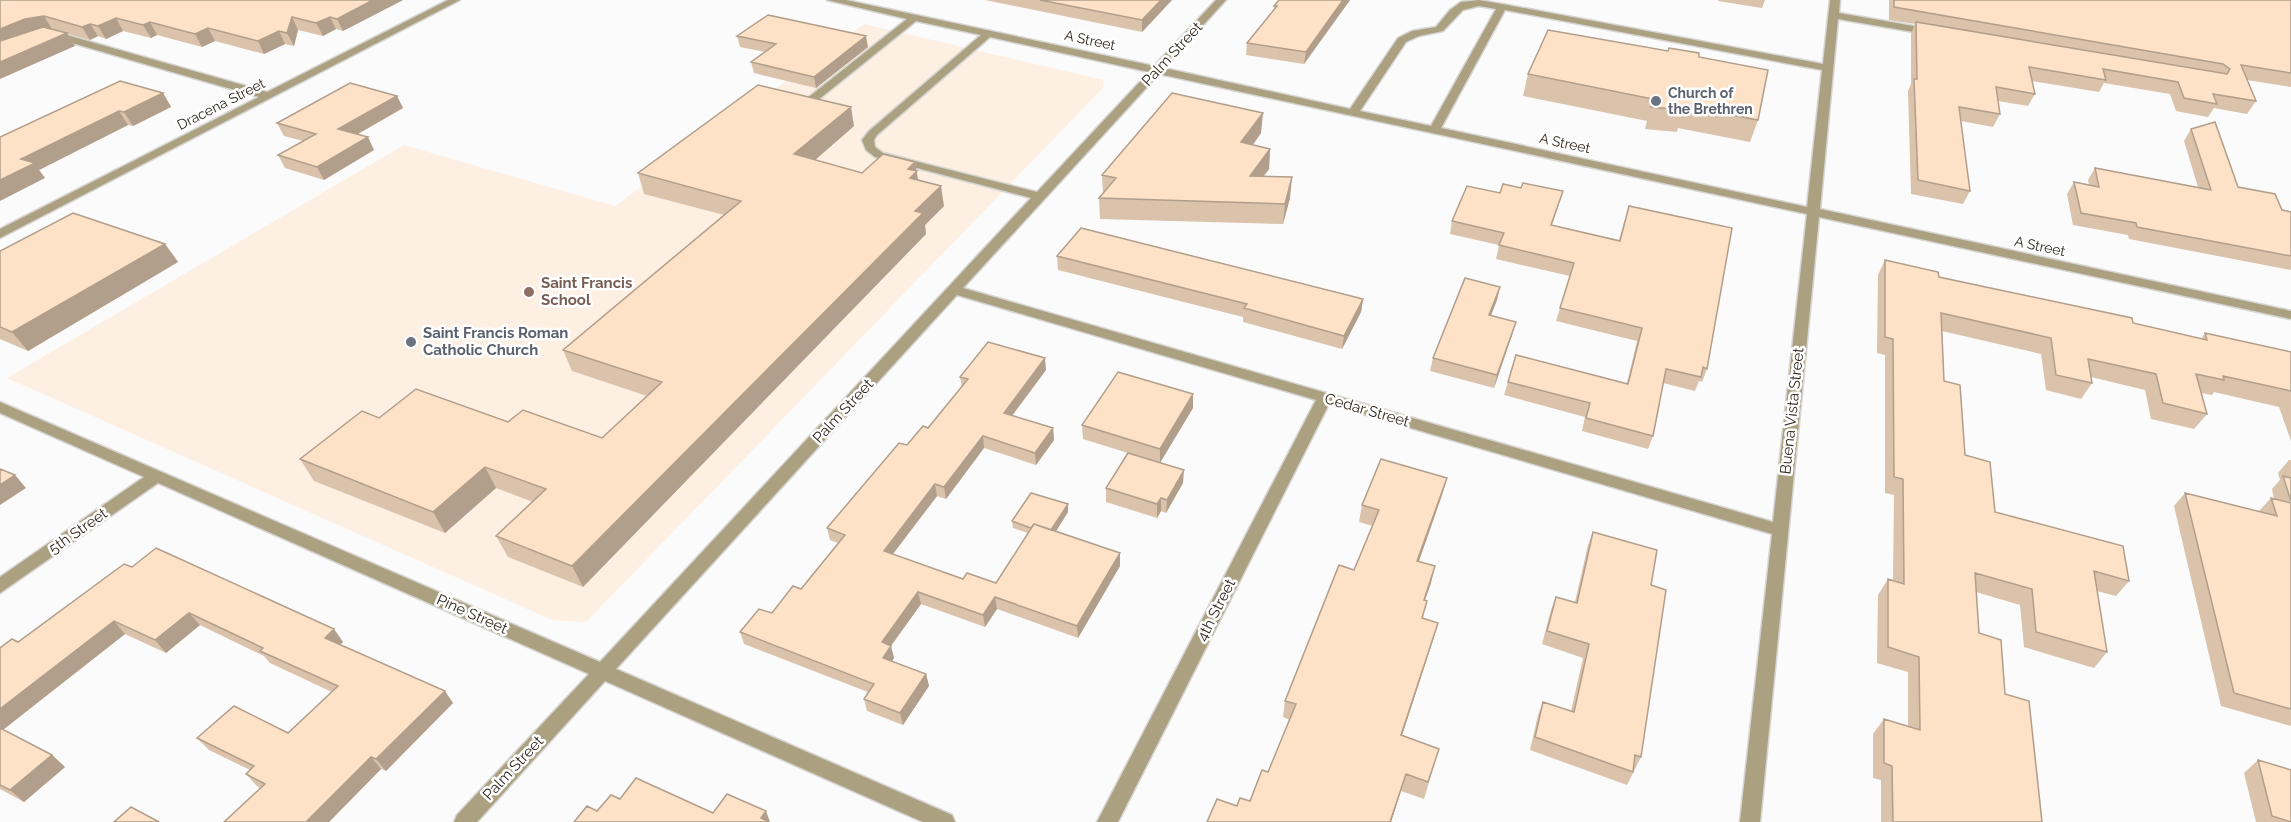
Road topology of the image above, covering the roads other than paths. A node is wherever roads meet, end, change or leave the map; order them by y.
1 (455, 0) edge
2 (832, 0) edge
3 (1221, 0) edge
4 (1502, 7) junction
5 (1834, 8) edge
6 (914, 18) junction
7 (988, 34) junction
8 (1948, 35) edge
9 (38, 36) edge
10 (1827, 68) junction
11 (1157, 70) junction
12 (268, 96) junction
13 (809, 102) edge
14 (1353, 113) junction
15 (1434, 130) junction
16 (1040, 197) junction
17 (1813, 212) junction
18 (0, 234) edge
19 (954, 290) junction
20 (2291, 315) edge
21 (1325, 398) junction
22 (0, 407) edge
23 (157, 476) junction
24 (1780, 530) junction
25 (0, 585) edge
26 (603, 671) junction
27 (464, 822) edge
28 (945, 822) edge
29 (1107, 822) edge
30 (1750, 822) edge

1 - 12 street, Dracena Street
2 - 6 street, A Street
3 - 11 street, Palm Street
4 - 10 street
4 - 14 street
4 - 15 street
5 - 8 street
5 - 10 street, Buena Vista Street
6 - 7 street, A Street
6 - 13 street
7 - 11 street, A Street
7 - 16 street
9 - 12 street
10 - 17 street, Buena Vista Street
11 - 14 street, A Street
11 - 16 street, Palm Street
12 - 18 street, Dracena Street
14 - 15 street, A Street
15 - 17 street, A Street
16 - 19 street, Palm Street
17 - 20 street, A Street
17 - 24 street, Buena Vista Street
19 - 21 street, Cedar Street
19 - 26 street, Palm Street
21 - 24 street, Cedar Street
21 - 29 street, 4th Street
22 - 23 street, Pine Street
23 - 25 street, 5th Street
23 - 26 street, Pine Street
24 - 30 street, Buena Vista Street
26 - 27 street, Palm Street
26 - 28 street, Pine Street

